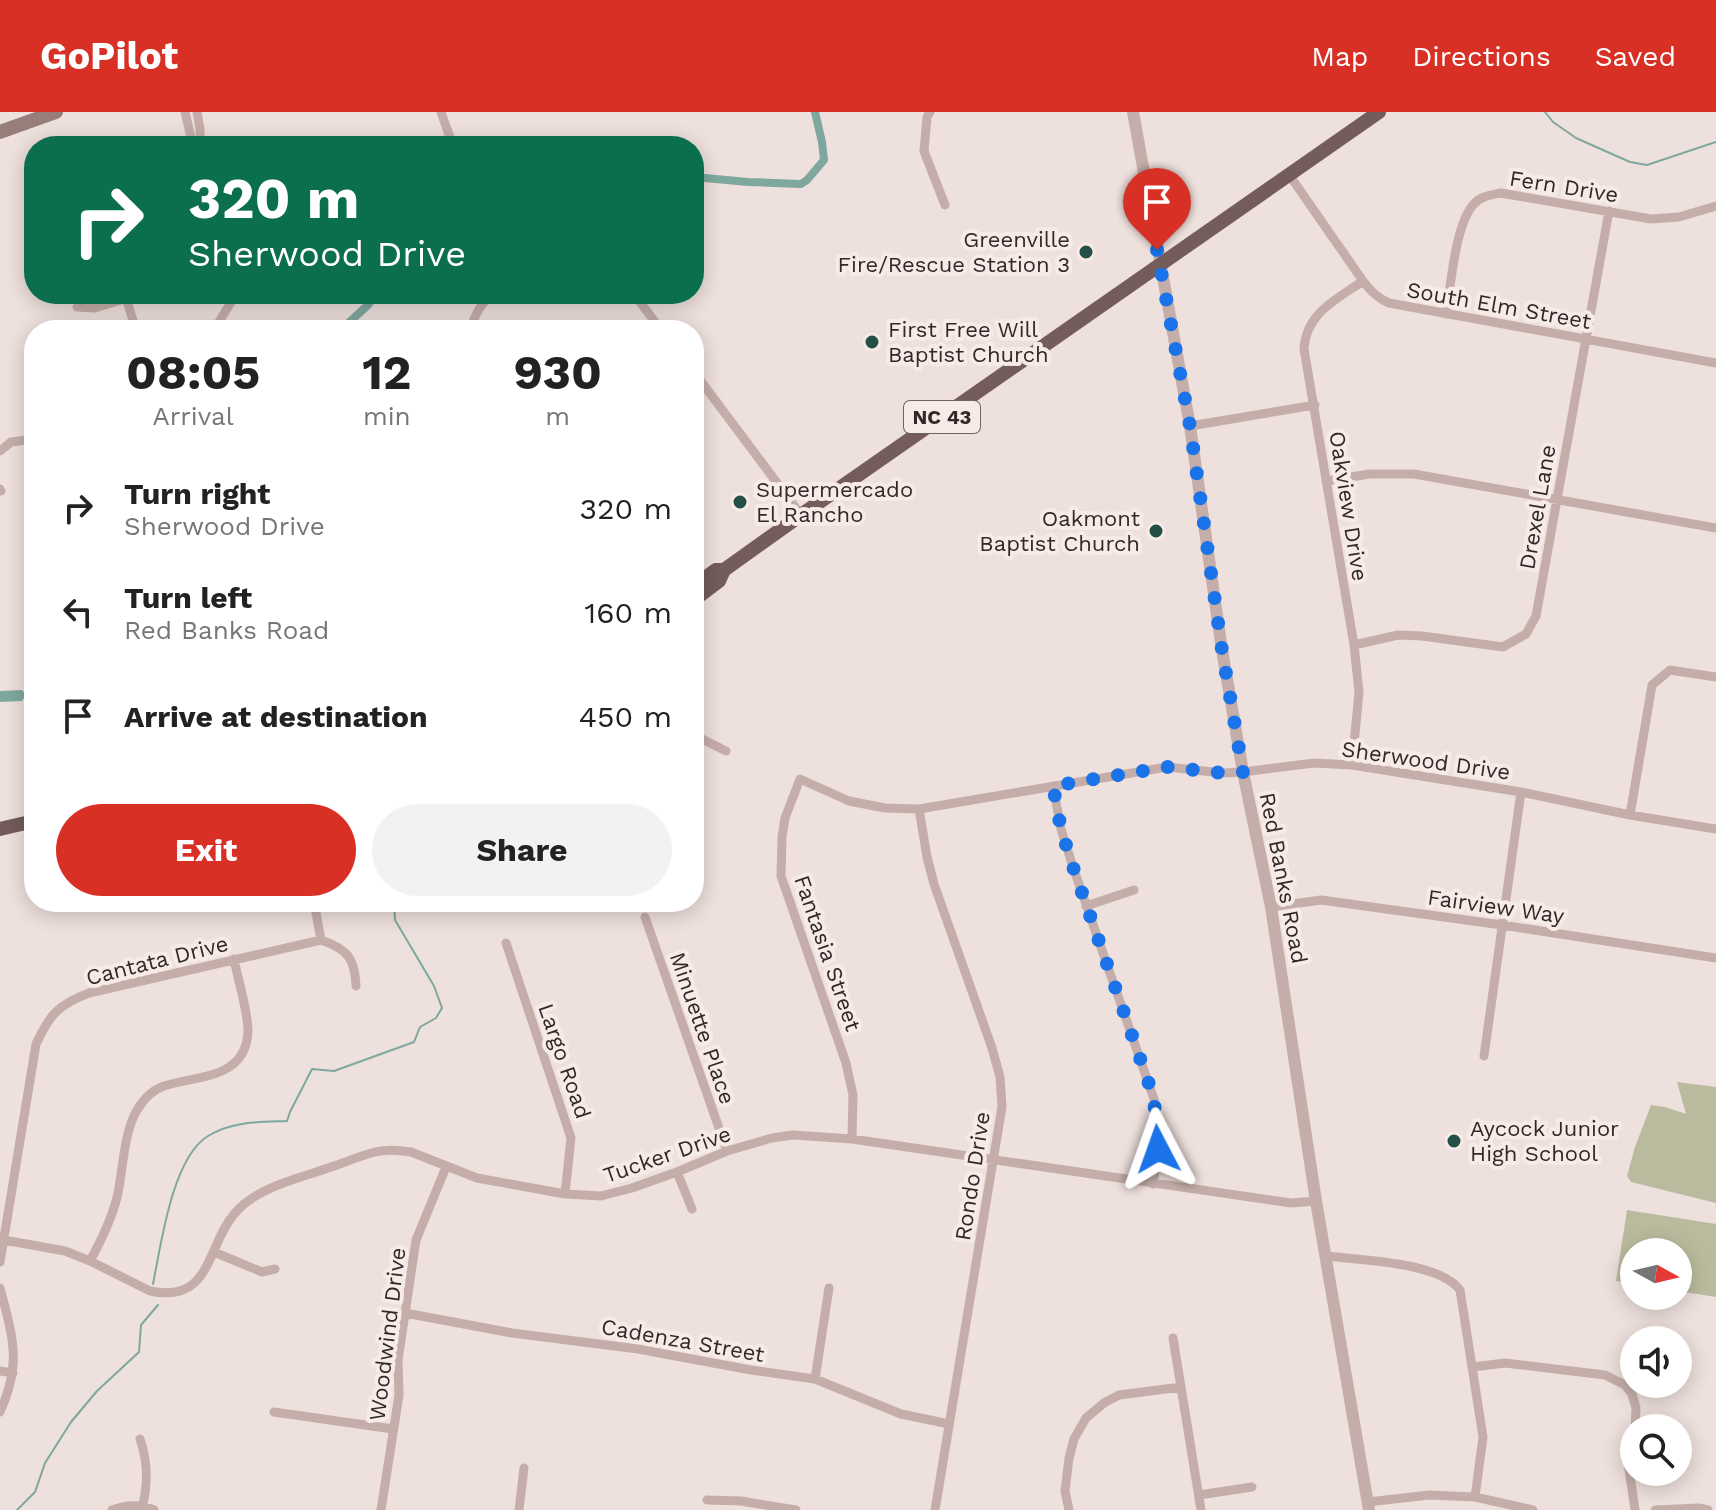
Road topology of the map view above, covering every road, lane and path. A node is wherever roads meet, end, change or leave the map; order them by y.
1 (56, 112) edge
2 (185, 112) edge
3 (197, 112) edge
4 (441, 112) edge
5 (930, 112) edge
6 (1133, 112) edge
7 (1379, 112) edge
8 (0, 132) edge
9 (191, 136) edge
10 (200, 136) edge
11 (449, 136) edge
12 (1290, 176) junction
13 (945, 205) dead end
14 (1716, 206) edge
15 (1609, 211) junction
16 (1160, 266) junction
17 (1363, 281) junction
18 (107, 304) edge
19 (77, 307) dead end
20 (1446, 314) junction
21 (1586, 339) junction
22 (1716, 363) edge
23 (704, 385) edge
24 (1315, 405) junction
25 (1190, 426) junction
26 (24, 440) edge
27 (0, 451) edge
28 (1326, 481) junction
29 (1557, 500) junction
30 (801, 515) junction
31 (1716, 528) edge
32 (718, 572) junction
33 (704, 580) edge
34 (704, 584) edge
35 (704, 592) edge
36 (1354, 645) junction
37 (1716, 677) edge
38 (704, 740) edge
39 (726, 751) dead end
40 (1352, 765) junction
41 (1243, 772) junction
42 (800, 779) joint
43 (1053, 786) junction
44 (1521, 792) junction
45 (919, 809) junction
46 (1630, 815) junction
47 (24, 823) edge
48 (0, 829) edge
49 (1716, 829) edge
50 (1134, 890) dead end
51 (1086, 906) junction
52 (1271, 907) junction
53 (316, 912) edge
54 (645, 917) dead end
55 (1502, 925) junction
56 (321, 940) junction
57 (506, 943) dead end
58 (1716, 958) edge
59 (234, 959) junction
60 (356, 986) dead end
61 (1484, 1056) dead end
62 (852, 1139) junction
63 (727, 1151) junction
64 (993, 1161) junction
65 (446, 1167) junction
66 (677, 1172) junction
67 (1153, 1184) junction
68 (565, 1194) junction
69 (1316, 1201) junction
70 (692, 1209) dead end
71 (4, 1240) junction
72 (214, 1252) junction
73 (1326, 1256) junction
74 (90, 1261) junction
75 (0, 1262) edge
76 (275, 1269) dead end
77 (0, 1288) edge
78 (829, 1288) dead end
79 (405, 1313) junction
80 (1173, 1338) dead end
81 (1473, 1367) junction
82 (0, 1371) edge
83 (13, 1373) junction
84 (815, 1379) junction
85 (1181, 1387) junction
86 (0, 1412) edge
87 (274, 1412) dead end
88 (1636, 1414) edge
89 (949, 1424) junction
90 (393, 1429) junction
91 (140, 1439) dead end
92 (524, 1468) dead end
93 (1631, 1486) edge
94 (1252, 1487) dead end
95 (1199, 1495) junction
96 (1475, 1497) junction
97 (707, 1500) dead end
98 (143, 1505) junction
99 (1369, 1506) edge
100 (112, 1510) edge
101 (154, 1510) edge
102 (381, 1510) edge
103 (519, 1510) edge
104 (796, 1510) edge
105 (935, 1510) edge
106 (1069, 1510) edge
107 (1201, 1510) edge
108 (1533, 1510) edge
109 (1635, 1510) edge
110 (1655, 1510) edge
111 (1708, 1510) edge

1 - 8 main road
2 - 9 street
3 - 10 street
4 - 11 street
5 - 13 street
6 - 16 street, Red Banks Road
7 - 12 main road, NC 43
12 - 16 main road, NC 43
12 - 17 street, South Elm Street
14 - 15 street, Fern Drive
15 - 20 street, Fern Drive
15 - 21 street, Drexel Lane
16 - 25 street, Red Banks Road
16 - 30 main road, NC 43
17 - 20 street, South Elm Street
17 - 24 street, Oakview Drive
18 - 19 street
20 - 21 street, South Elm Street
21 - 22 street, South Elm Street
21 - 29 street, Drexel Lane
23 - 30 street
24 - 25 street
24 - 28 street, Oakview Drive
25 - 41 street, Red Banks Road
26 - 27 street
28 - 29 street
28 - 36 street, Oakview Drive
29 - 31 street
29 - 36 street, Drexel Lane
30 - 32 main road, NC 43
32 - 33 main road, NC 43
32 - 34 main road
32 - 35 main road, NC 43
36 - 40 street, Oakview Drive
37 - 46 street
38 - 39 street
40 - 41 street, Sherwood Drive
40 - 44 street, Sherwood Drive
41 - 43 street, Sherwood Drive
41 - 52 street, Red Banks Road
42 - 45 street, Sherwood Drive
42 - 62 street, Fantasia Street
43 - 45 street, Sherwood Drive
43 - 51 street
44 - 46 street, Sherwood Drive
44 - 55 street
45 - 64 street, Rondo Drive
46 - 49 street, Sherwood Drive
47 - 48 main road
50 - 51 street
51 - 67 street
52 - 55 street, Fairview Way
52 - 69 street, Red Banks Road
53 - 56 street
54 - 63 street, Minuette Place
55 - 58 street, Fairview Way
55 - 61 street
56 - 59 street, Cantata Drive
56 - 60 street
57 - 68 street, Largo Road
59 - 71 street, Cantata Drive
59 - 74 street
62 - 63 street, Tucker Drive
62 - 64 street, Tucker Drive
63 - 66 street, Tucker Drive
64 - 67 street, Tucker Drive
64 - 89 street, Rondo Drive
65 - 68 street, Tucker Drive
65 - 72 street, Tucker Drive
65 - 79 street, Woodwind Drive
66 - 68 street, Tucker Drive
66 - 70 street
67 - 69 street, Tucker Drive
69 - 73 street, Red Banks Road
71 - 74 street, Tucker Drive
71 - 75 street, Cantata Drive
72 - 74 street, Tucker Drive
72 - 76 street
73 - 81 street
73 - 99 street, Red Banks Road
77 - 83 street
78 - 84 street
79 - 84 street, Cadenza Street
79 - 90 street, Woodwind Drive
80 - 85 street
81 - 88 street
81 - 96 street
82 - 83 street
83 - 86 street
84 - 89 street, Cadenza Street
85 - 95 street
85 - 106 street
87 - 90 street
89 - 105 street, Rondo Drive
90 - 102 street, Woodwind Drive
91 - 98 street
92 - 103 street
93 - 109 street
94 - 95 street
95 - 107 street
96 - 99 street
96 - 108 street
97 - 104 street
98 - 100 street
98 - 101 street
110 - 111 street

